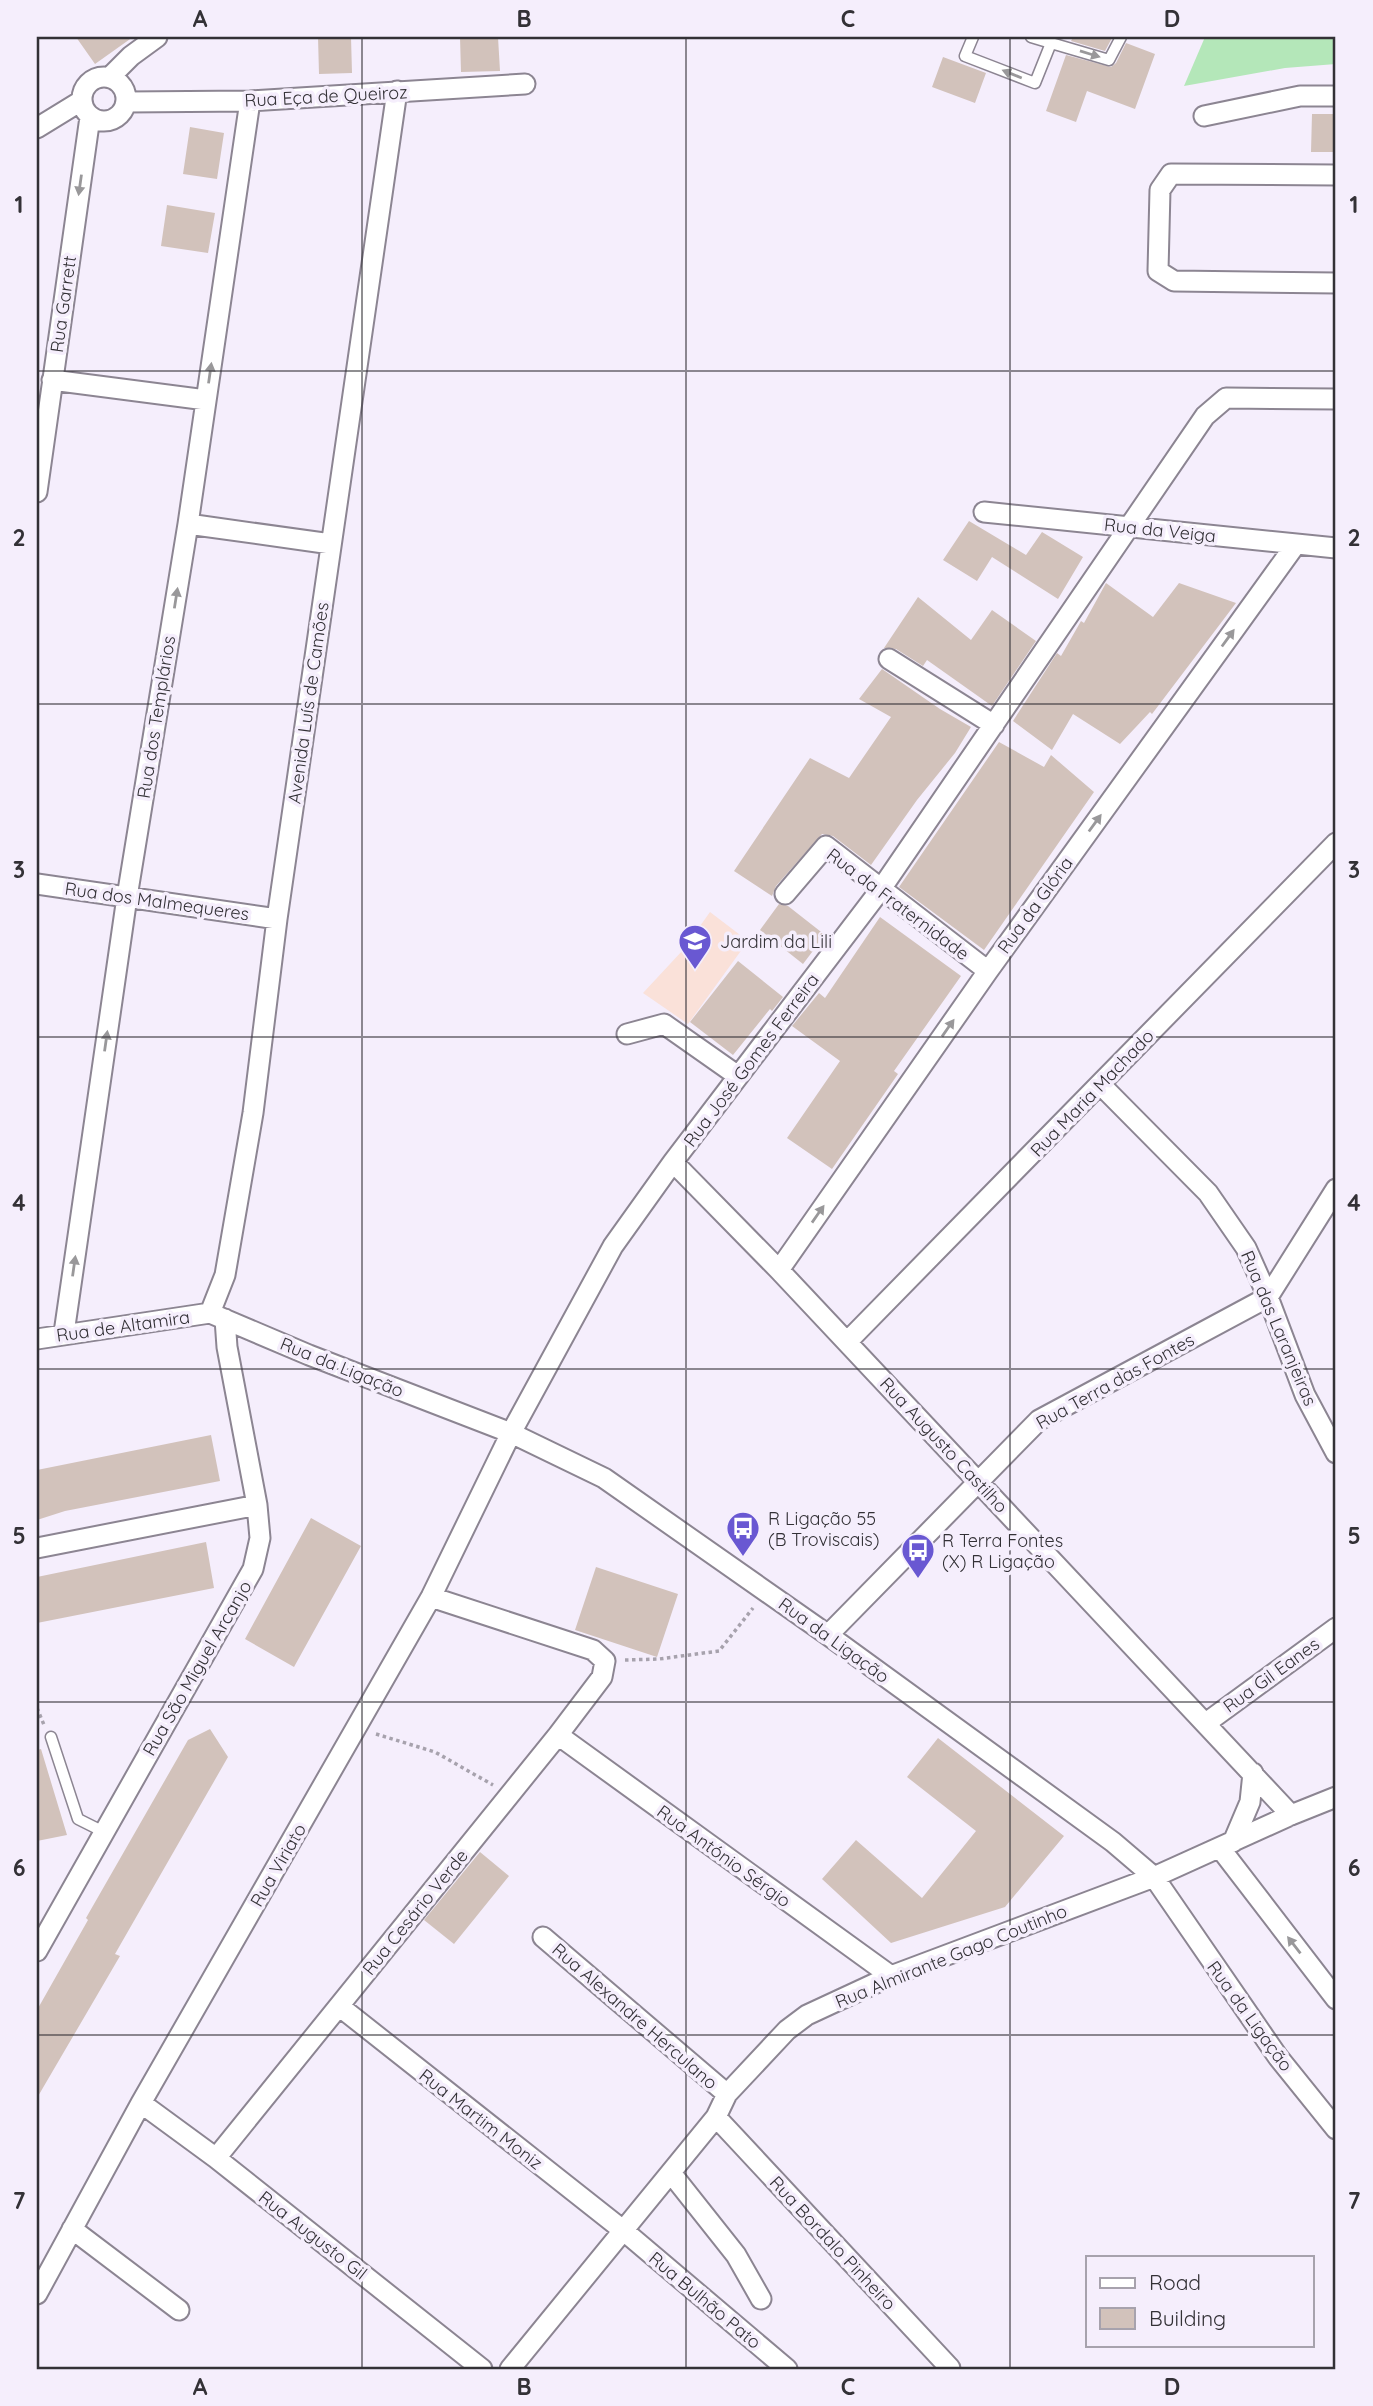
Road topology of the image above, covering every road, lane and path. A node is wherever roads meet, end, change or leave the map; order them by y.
1 (157, 37) edge
2 (973, 37) edge
3 (1031, 37) edge
4 (1121, 37) edge
5 (1051, 40) edge
6 (110, 77) junction
7 (525, 84) dead end
8 (397, 91) junction
9 (1336, 96) edge
10 (250, 101) junction
11 (127, 102) junction
12 (86, 109) junction
13 (1204, 116) dead end
14 (37, 128) edge
15 (1336, 175) edge
16 (1336, 283) edge
17 (52, 380) junction
18 (1336, 399) edge
19 (206, 400) junction
20 (37, 492) edge
21 (984, 512) dead end
22 (188, 524) junction
23 (1130, 527) junction
24 (331, 544) junction
25 (1296, 544) junction
26 (1336, 548) edge
27 (889, 659) dead end
28 (994, 725) junction
29 (1336, 843) edge
30 (37, 884) edge
31 (881, 889) junction
32 (785, 894) dead end
33 (127, 897) junction
34 (277, 919) junction
35 (988, 971) junction
36 (626, 1034) dead end
37 (738, 1076) junction
38 (1100, 1084) junction
39 (673, 1162) junction
40 (1336, 1189) edge
41 (779, 1270) junction
42 (1268, 1297) junction
43 (217, 1316) junction
44 (64, 1333) junction
45 (37, 1339) edge
46 (847, 1342) junction
47 (511, 1433) junction
48 (1336, 1453) edge
49 (978, 1481) junction
50 (257, 1506) junction
51 (37, 1548) edge
52 (766, 1592) junction
53 (431, 1597) junction
54 (1336, 1628) edge
55 (828, 1635) junction
56 (605, 1661) junction
57 (1206, 1723) junction
58 (356, 1728) junction
59 (558, 1735) junction
60 (51, 1737) dead end
61 (1253, 1773) junction
62 (510, 1795) junction
63 (1336, 1797) edge
64 (1291, 1815) junction
65 (104, 1832) junction
66 (1226, 1845) junction
67 (1154, 1878) junction
68 (543, 1937) dead end
69 (37, 1951) edge
70 (891, 1976) junction
71 (1336, 1999) edge
72 (339, 2006) junction
73 (727, 2094) junction
74 (141, 2103) junction
75 (716, 2117) junction
76 (1336, 2129) edge
77 (216, 2158) junction
78 (671, 2172) junction
79 (72, 2229) junction
80 (624, 2231) junction
81 (37, 2294) edge
82 (761, 2299) dead end
83 (180, 2310) dead end
84 (950, 2368) edge
85 (482, 2369) edge
86 (510, 2369) edge
87 (787, 2369) edge

1 - 6 street
5 -> 2 lane
3 - 5 lane
5 -> 4 lane
6 - 11 street
6 - 12 street
7 - 8 street, Rua Eça de Queiroz
8 - 10 street, Rua Eça de Queiroz
8 - 24 street, Avenida Luís de Camões
9 - 13 street
10 - 11 street, Rua Eça de Queiroz
19 -> 10 street, Rua dos Templários
11 - 12 street
12 - 14 street
12 -> 17 street, Rua Garrett
15 - 16 street
17 - 19 street
17 - 20 street, Rua Garrett
18 - 23 street, Rua José Gomes Ferreira
19 - 22 street, Rua dos Templários
21 - 23 street, Rua da Veiga
22 - 24 street
33 -> 22 street, Rua dos Templários
23 - 25 street, Rua da Veiga
23 - 28 street, Rua José Gomes Ferreira
24 - 34 street, Avenida Luís de Camões
25 - 26 street, Rua da Veiga
35 -> 25 street, Rua da Glória
27 - 28 street
28 - 31 street, Rua José Gomes Ferreira
29 - 38 street, Rua Maria Machado
30 - 33 street, Rua dos Malmequeres
31 - 32 street, Rua da Fraternidade
31 - 35 street, Rua da Fraternidade
31 - 37 street, Rua José Gomes Ferreira
33 - 34 street, Rua dos Malmequeres
44 -> 33 street, Rua dos Templários
34 - 43 street, Avenida Luís de Camões
41 -> 35 street, Rua da Glória
36 - 37 street
37 - 39 street, Rua José Gomes Ferreira
38 - 42 street, Rua das Laranjeiras
38 - 46 street, Rua Maria Machado
39 - 41 street, Rua Augusto Castilho
39 - 47 street, Rua José Gomes Ferreira
40 - 42 street, Rua Terra das Fontes
41 - 46 street, Rua Augusto Castilho
42 - 48 street, Rua das Laranjeiras
42 - 49 street, Rua Terra das Fontes
43 - 44 street, Rua de Altamira
43 - 47 street, Rua da Ligação
43 - 50 street, Rua São Miguel Arcanjo
44 - 45 street, Rua de Altamira
46 - 49 street, Rua Augusto Castilho
47 - 52 street, Rua da Ligação
47 - 53 street, Rua Viriato
49 - 55 street, Rua Terra das Fontes
49 - 57 street, Rua Augusto Castilho
50 - 51 street
50 - 65 street, Rua São Miguel Arcanjo
52 - 55 street, Rua da Ligação
52 - 56 path
53 - 56 street
53 - 58 street, Rua Viriato
54 - 57 street, Rua Gil Eanes
55 - 67 street, Rua da Ligação
56 - 59 street, Rua Cesário Verde
57 - 61 street, Rua Augusto Castilho
58 - 62 path
58 - 74 street, Rua Viriato
59 - 62 street, Rua Cesário Verde
59 - 70 street, Rua António Sérgio
60 - 65 lane
61 - 64 street, Rua Augusto Castilho
61 - 66 street
62 - 72 street, Rua Cesário Verde
63 - 64 street, Rua Almirante Gago Coutinho
64 - 66 street, Rua Almirante Gago Coutinho
65 - 69 street, Rua São Miguel Arcanjo
66 - 67 street, Rua Almirante Gago Coutinho
71 -> 66 street
67 - 70 street, Rua Almirante Gago Coutinho
67 - 76 street, Rua da Ligação
68 - 73 street, Rua Alexandre Herculano
70 - 73 street, Rua Almirante Gago Coutinho
72 - 77 street, Rua Cesário Verde
72 - 80 street, Rua Martim Moniz
73 - 75 street, Rua Almirante Gago Coutinho
74 - 77 street, Rua Augusto Gil
74 - 79 street, Rua Viriato
75 - 78 street, Rua Almirante Gago Coutinho
75 - 84 street, Rua Bordalo Pinheiro
77 - 85 street, Rua Augusto Gil
78 - 80 street, Rua Almirante Gago Coutinho
78 - 82 street
79 - 81 street, Rua Viriato
79 - 83 street
80 - 86 street, Rua Almirante Gago Coutinho
80 - 87 street, Rua Bulhão Pato

